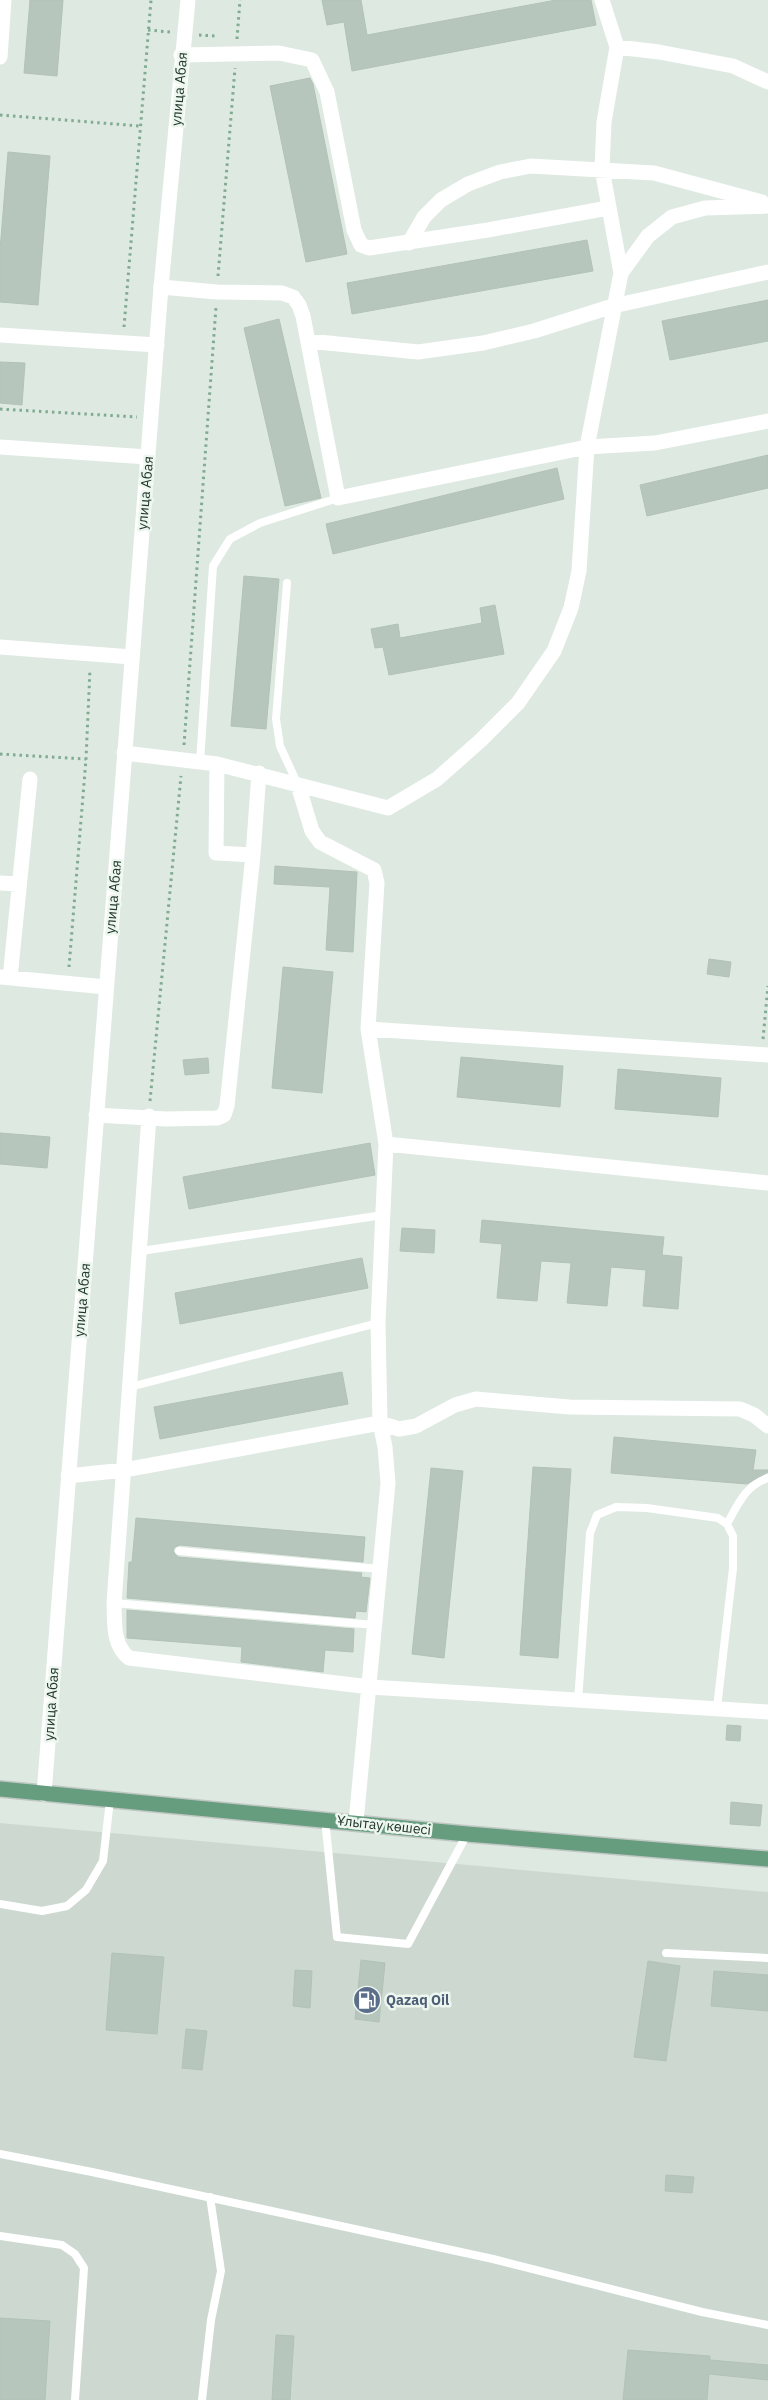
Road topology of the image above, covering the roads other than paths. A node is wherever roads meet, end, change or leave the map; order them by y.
1 (4, 0) edge
2 (188, 0) edge
3 (602, 0) edge
4 (617, 48) junction
5 (182, 55) junction
6 (0, 57) edge
7 (768, 82) edge
8 (602, 169) junction
9 (768, 205) edge
10 (608, 208) junction
11 (409, 243) junction
12 (768, 272) edge
13 (621, 273) junction
14 (161, 287) junction
15 (614, 306) junction
16 (0, 335) edge
17 (308, 341) junction
18 (156, 345) junction
19 (768, 421) edge
20 (0, 446) edge
21 (587, 447) junction
22 (148, 456) junction
23 (338, 498) junction
24 (287, 583) dead end
25 (0, 647) edge
26 (132, 657) junction
27 (124, 753) junction
28 (200, 762) junction
29 (217, 764) junction
30 (259, 773) junction
31 (30, 779) dead end
32 (298, 785) junction
33 (253, 855) junction
34 (0, 883) edge
35 (19, 884) junction
36 (5, 977) edge
37 (106, 987) junction
38 (368, 1029) junction
39 (765, 1054) edge
40 (96, 1114) junction
41 (149, 1116) junction
42 (386, 1144) junction
43 (768, 1182) edge
44 (383, 1215) junction
45 (141, 1251) junction
46 (378, 1323) junction
47 (130, 1387) junction
48 (380, 1423) junction
49 (768, 1426) edge
50 (124, 1470) junction
51 (68, 1476) junction
52 (768, 1478) edge
53 (727, 1524) junction
54 (179, 1551) dead end
55 (380, 1569) junction
56 (114, 1603) junction
57 (375, 1625) junction
58 (370, 1687) junction
59 (578, 1701) junction
60 (716, 1708) junction
61 (768, 1712) edge
62 (0, 1789) edge
63 (44, 1794) junction
64 (110, 1800) junction
65 (325, 1819) junction
66 (356, 1822) junction
67 (466, 1834) junction
68 (768, 1858) edge
69 (0, 1904) edge
70 (666, 1953) dead end
71 (768, 1958) edge
72 (0, 2154) edge
73 (210, 2197) junction
74 (0, 2236) edge
75 (768, 2325) edge
76 (75, 2400) edge
77 (202, 2400) edge

1 - 6 street
2 - 5 street, улица Абая
3 - 4 street
4 - 7 street
4 - 8 street
5 - 11 street
5 - 14 street, улица Абая
8 - 9 street
8 - 10 street
8 - 11 street
9 - 13 street
10 - 11 street
10 - 13 street
12 - 15 street
13 - 15 street
14 - 17 street
14 - 18 street, улица Абая
15 - 17 street
15 - 21 street
16 - 18 street
17 - 23 street
18 - 22 street, улица Абая
19 - 21 street
20 - 22 street
21 - 23 street
21 - 32 street
22 - 26 street, улица Абая
23 - 28 lane
24 - 32 lane
25 - 26 street
26 - 27 street, улица Абая
27 - 28 street
27 - 37 street, улица Абая
28 - 29 street
29 - 30 street
29 - 33 street
30 - 32 street
30 - 33 street
31 - 35 street
32 - 38 street
33 - 41 street
34 - 35 street
35 - 36 street
36 - 37 street
37 - 40 street, улица Абая
38 - 39 street
38 - 42 street
40 - 41 street
40 - 51 street, улица Абая
41 - 45 street
42 - 43 street
42 - 44 street
44 - 45 lane
44 - 46 street
45 - 47 street
46 - 47 lane
46 - 48 street
47 - 50 street
48 - 49 street
48 - 50 street
48 - 55 street
50 - 51 street
50 - 56 street
51 - 63 street, улица Абая
52 - 53 lane
53 - 59 lane
53 - 60 lane
54 - 55 lane
55 - 57 street
56 - 57 lane
56 - 58 street
57 - 58 street
58 - 59 street
58 - 66 street
59 - 60 street
60 - 61 street
62 - 63 main road, Ұлытау көшесі
63 - 64 main road, Ұлытау көшесі
64 - 65 main road, Ұлытау көшесі
64 - 69 lane
65 - 66 main road, Ұлытау көшесі
65 - 67 lane
66 - 67 main road, Ұлытау көшесі
67 - 68 main road, Ұлытау көшесі
70 - 71 lane
72 - 73 lane
73 - 75 lane
73 - 77 lane
74 - 76 lane

